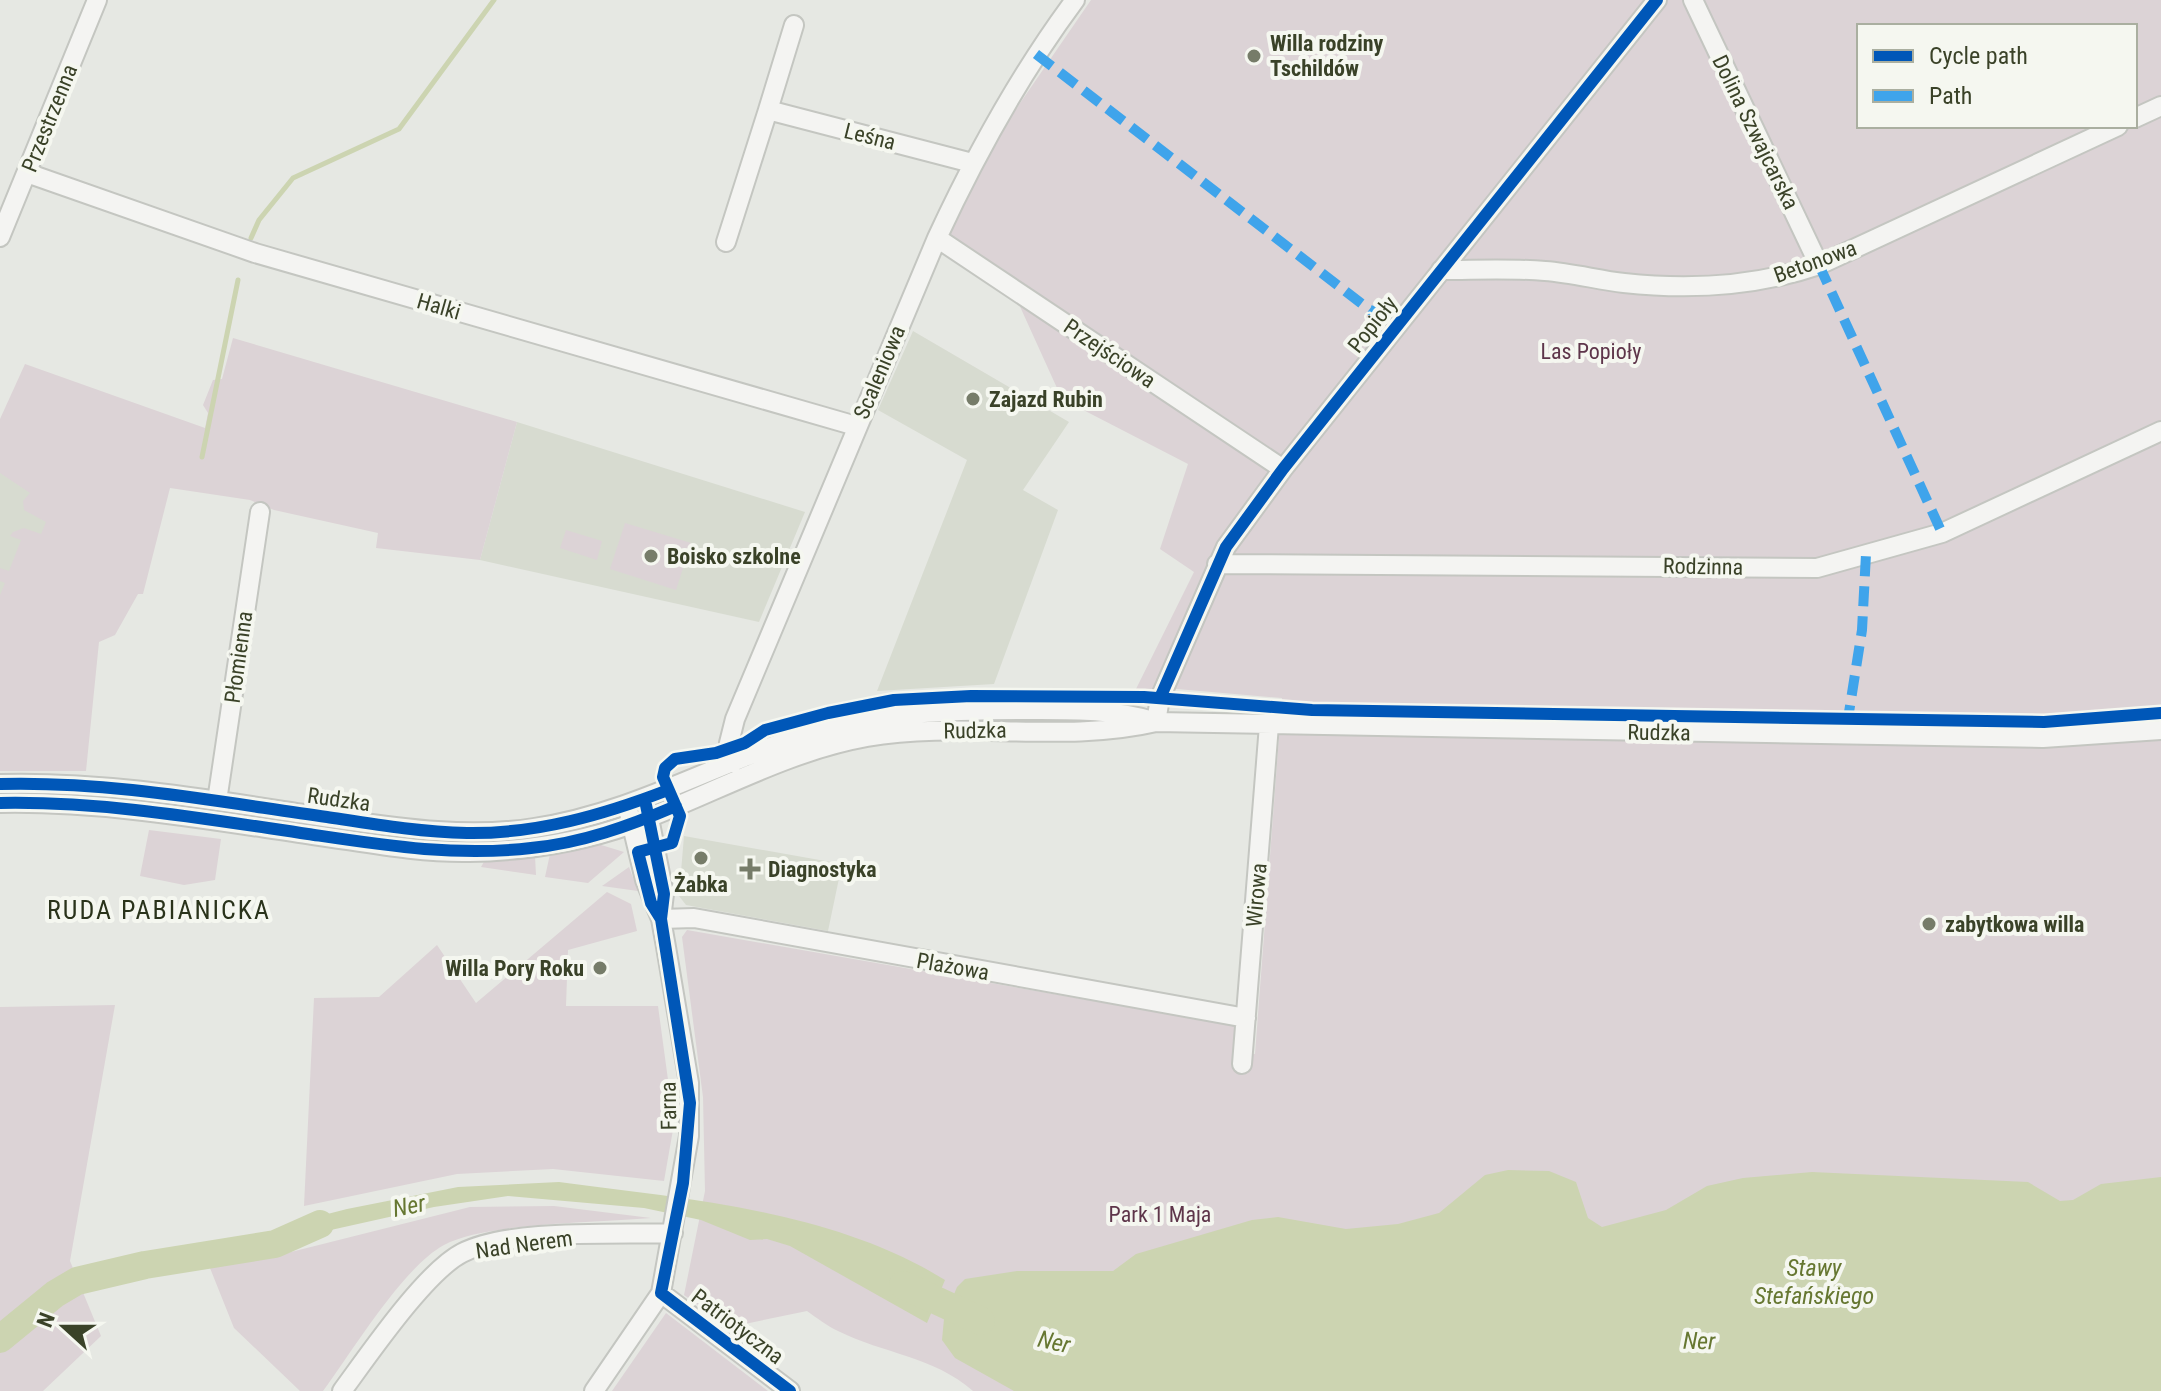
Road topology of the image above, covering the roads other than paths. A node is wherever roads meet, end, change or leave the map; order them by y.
1 (97, 0) edge
2 (1075, 0) edge
3 (1657, 0) edge
4 (1693, 0) edge
5 (794, 25) dead end
6 (2161, 106) edge
7 (768, 110) junction
8 (2137, 117) edge
9 (2114, 128) edge
10 (972, 163) junction
11 (27, 173) junction
12 (0, 237) edge
13 (937, 238) junction
14 (726, 242) dead end
15 (1819, 265) junction
16 (1441, 270) junction
17 (856, 426) junction
18 (2161, 431) edge
19 (1283, 469) junction
20 (260, 512) dead end
21 (1217, 564) junction
22 (1156, 722) junction
23 (1269, 725) junction
24 (2161, 730) edge
25 (733, 763) junction
26 (0, 784) edge
27 (217, 801) junction
28 (0, 803) edge
29 (638, 811) junction
30 (661, 919) junction
31 (1246, 1018) junction
32 (1242, 1064) dead end
33 (674, 1228) junction
34 (661, 1293) junction
35 (342, 1391) edge
36 (594, 1391) edge
37 (790, 1391) edge

1 - 11 street, Przestrzenna
2 - 10 street, Scaleniowa
3 - 16 street, Popioły
4 - 15 street, Dolina Szwajcarska
5 - 7 street
6 - 8 street
7 - 10 street, Leśna
7 - 14 street
9 - 15 street, Betonowa
10 - 13 street, Scaleniowa
11 - 12 street, Przestrzenna
11 - 17 street, Halki
13 - 17 street, Scaleniowa
13 - 19 street, Przejściowa
15 - 16 street, Betonowa
16 - 19 street, Popioły
17 - 25 street, Scaleniowa
18 - 21 street, Rodzinna
19 - 21 street, Popioły
20 - 27 street, Płomienna
21 - 22 street, Popioły
22 - 23 street, Rudzka
22 - 25 street, Rudzka
22 - 29 street, Rudzka
23 - 24 street, Rudzka
23 - 31 street, Wirowa
25 - 29 street, Rudzka
26 - 27 street, Rudzka
27 - 29 street, Rudzka
28 - 29 street, Rudzka
29 - 30 street, Farna
30 - 31 street, Plażowa
30 - 33 street, Farna
31 - 32 street, Wirowa
33 - 34 street, Farna
33 - 35 street, Nad Nerem
34 - 36 street, Farna
34 - 37 street, Patriotyczna

